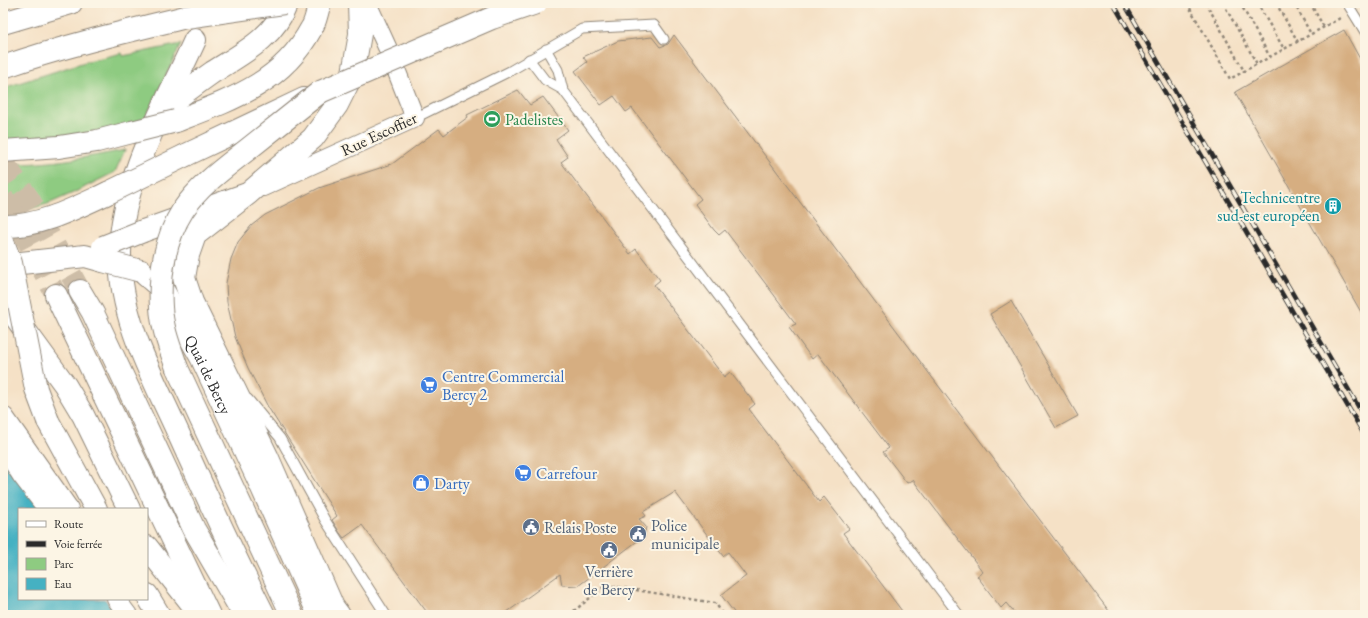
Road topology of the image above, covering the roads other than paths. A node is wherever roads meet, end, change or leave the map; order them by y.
1 (72, 3) edge
2 (284, 3) edge
3 (287, 3) edge
4 (320, 3) edge
5 (359, 3) edge
6 (367, 3) edge
7 (536, 3) edge
8 (1347, 3) edge
9 (3, 23) edge
10 (1365, 32) edge
11 (664, 39) dead end
12 (195, 40) dead end
13 (546, 49) junction
14 (529, 59) junction
15 (3, 67) edge
16 (563, 90) junction
17 (320, 92) junction
18 (170, 114) junction
19 (415, 118) junction
20 (3, 151) edge
21 (249, 193) junction
22 (3, 226) edge
23 (3, 242) edge
24 (97, 254) junction
25 (3, 265) edge
26 (80, 291) tunnel mouth
27 (56, 295) tunnel mouth
28 (3, 300) edge
29 (226, 370) junction
30 (3, 418) edge
31 (3, 447) edge
32 (46, 508) edge
33 (66, 508) edge
34 (95, 508) edge
35 (129, 508) edge
36 (148, 548) edge
37 (148, 597) edge
38 (117, 600) edge
39 (144, 600) edge
40 (128, 615) edge
41 (158, 615) edge
42 (201, 615) edge
43 (208, 615) edge
44 (244, 615) edge
45 (264, 615) edge
46 (292, 615) edge
47 (319, 615) edge
48 (339, 615) edge
49 (386, 615) edge
50 (960, 615) edge

1 - 9 main road
2 - 15 main road, bridge
3 - 18 main road
4 - 18 main road
5 - 21 main road, Quai de Bercy
6 - 19 street
7 - 17 main road, bridge
8 - 10 lane
11 - 13 lane, Rue Escoffier
12 - 18 main road
13 - 14 lane, Rue Escoffier
13 - 16 lane
14 - 16 lane
14 - 19 lane, Rue Escoffier
16 - 50 lane
17 - 22 main road, bridge
17 - 46 main road, bridge
18 - 20 main road, bridge
18 - 45 main road
19 - 21 street, Rue Escoffier
21 - 24 main road, Rue Escoffier, bridge
21 - 29 main road, Quai de Bercy
23 - 34 main road, bridge
24 - 25 main road, Quai de Bercy
24 - 47 main road, Quai de Bercy, bridge
26 - 44 main road
27 - 43 main road
28 - 35 main road
29 - 48 main road, Quai de Bercy
29 - 49 lane
30 - 33 main road
31 - 32 street
36 - 42 main road
37 - 41 main road
38 - 40 street
39 - 41 main road

